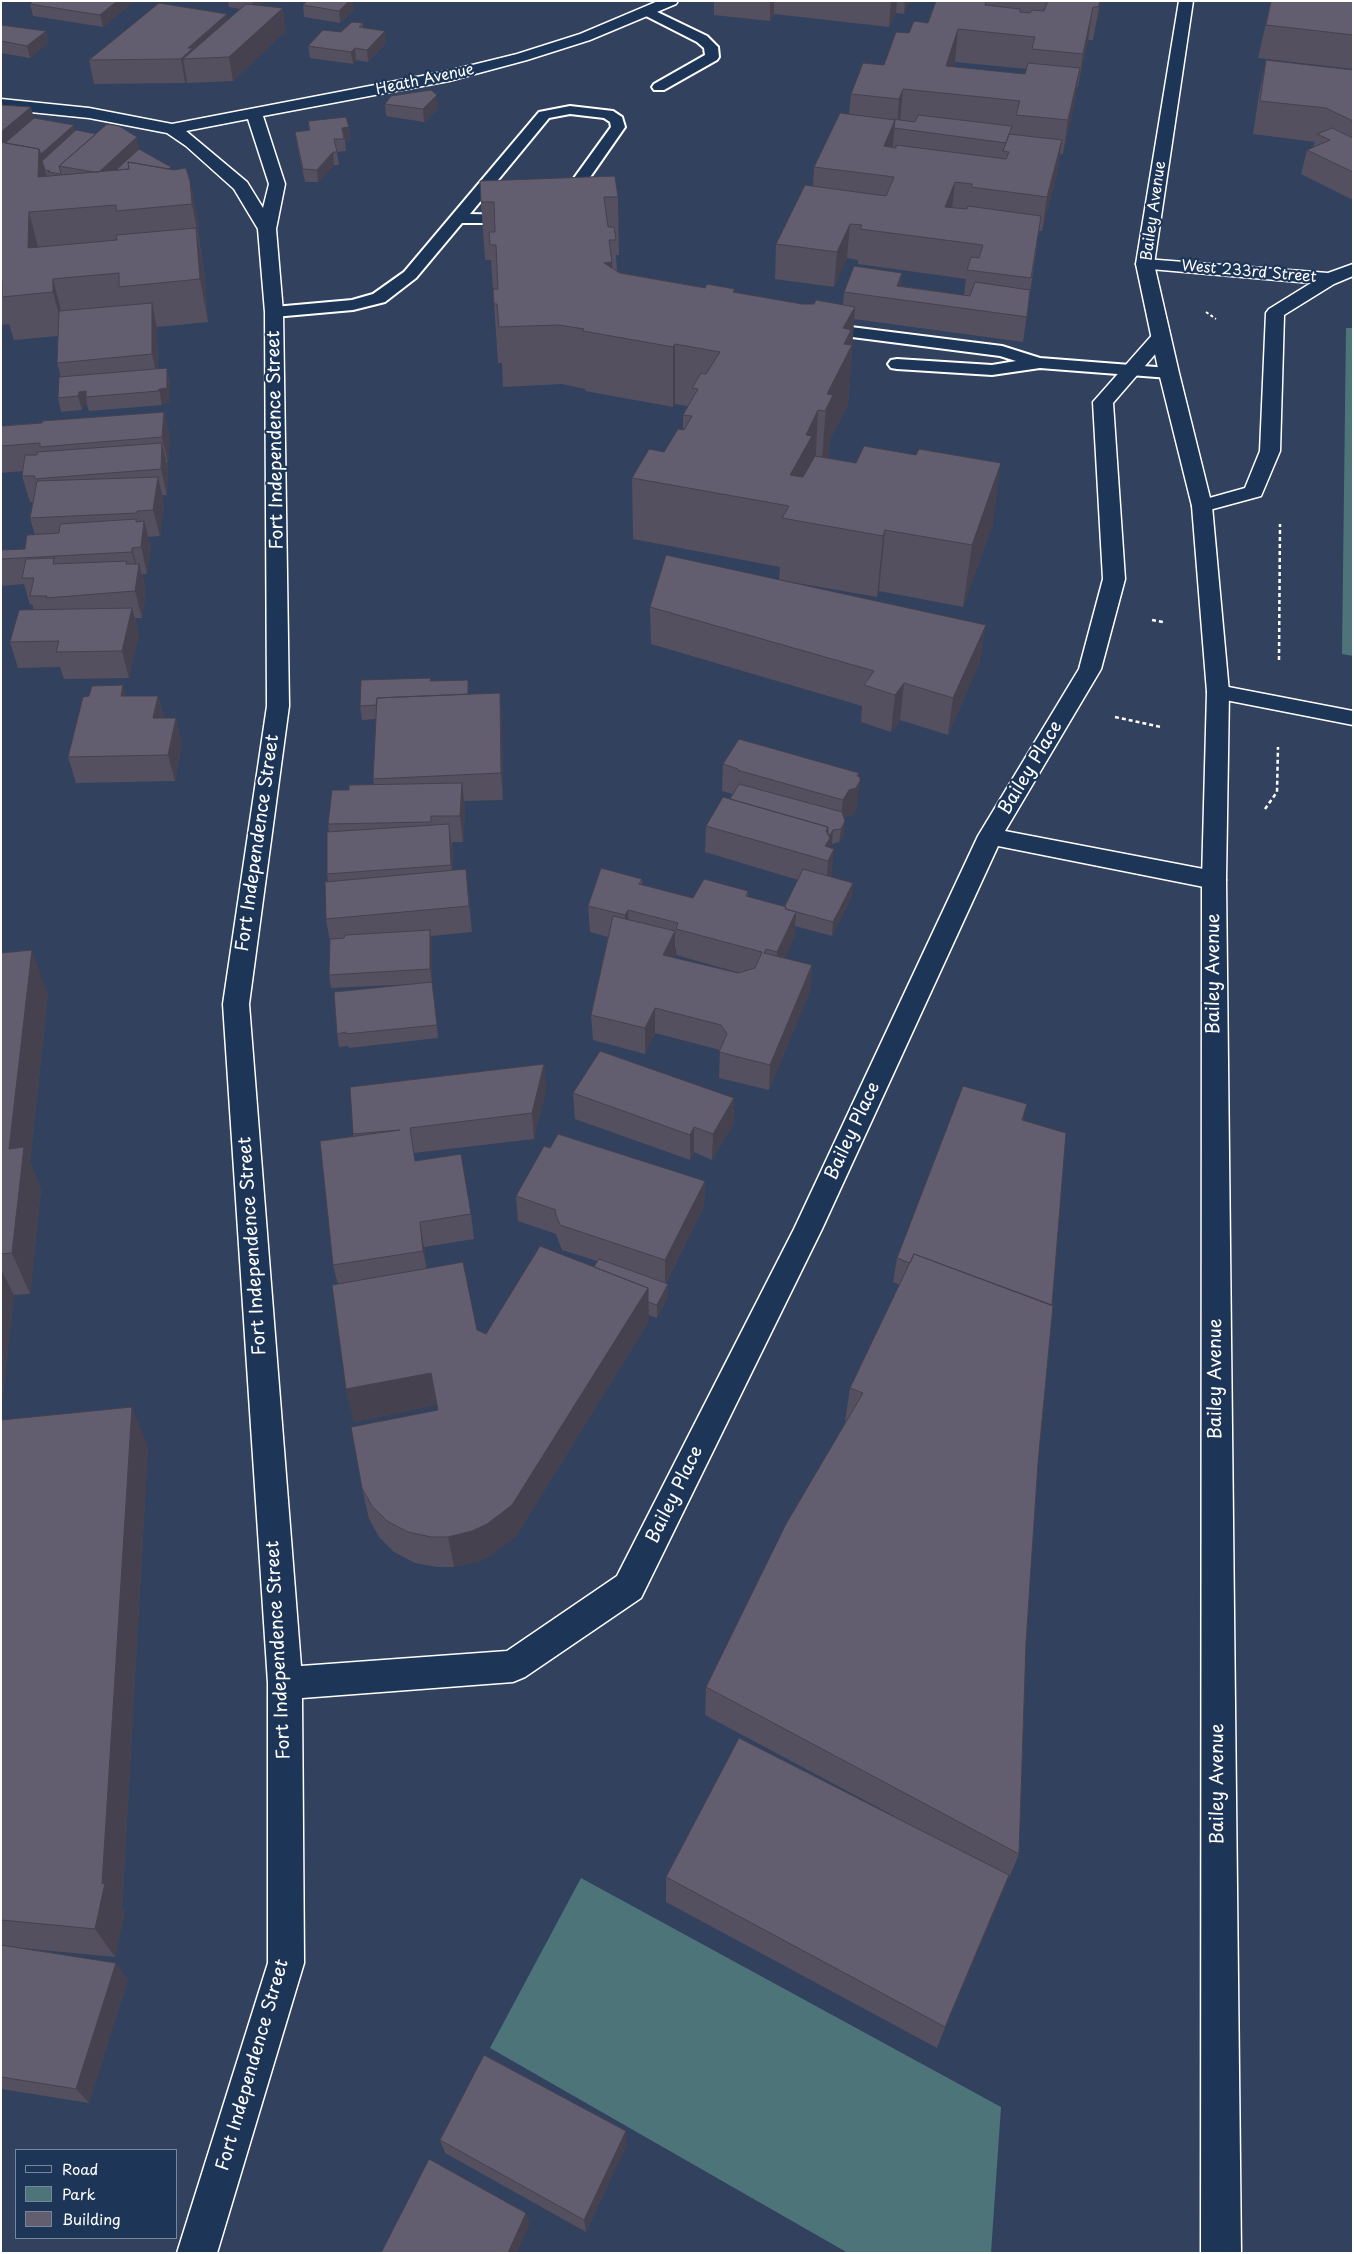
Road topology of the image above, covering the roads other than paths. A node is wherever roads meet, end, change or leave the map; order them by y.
1 (671, 1) edge
2 (1186, 1) edge
3 (649, 12) junction
4 (659, 87) dead end
5 (1, 104) edge
6 (254, 112) junction
7 (172, 129) junction
8 (557, 212) edge
9 (457, 218) junction
10 (532, 220) edge
11 (267, 229) junction
12 (1146, 264) junction
13 (1353, 269) edge
14 (1330, 279) junction
15 (1353, 281) edge
16 (274, 312) junction
17 (807, 326) edge
18 (1161, 337) junction
19 (1040, 363) junction
20 (897, 364) dead end
21 (1130, 370) junction
22 (1169, 373) junction
23 (1202, 506) junction
24 (1218, 692) junction
25 (1353, 718) edge
26 (990, 836) junction
27 (1214, 880) junction
28 (284, 1683) junction
29 (198, 2253) edge
30 (1220, 2253) edge

1 - 3 street, Heath Avenue
2 - 12 street, Bailey Avenue
3 - 4 lane
3 - 6 street, Heath Avenue
5 - 7 street, Fort Independence Street
6 - 7 street, Heath Avenue
6 - 11 street, Fort Independence Street
7 - 11 street, Fort Independence Street
8 - 9 lane
9 - 10 lane
9 - 16 lane
11 - 16 street, Fort Independence Street
12 - 14 street, West 233rd Street
12 - 18 street, Bailey Avenue
13 - 14 street
14 - 15 street, West 233rd Street
14 - 23 street
16 - 28 street, Fort Independence Street
17 - 19 lane
18 - 21 street, Bailey Place
18 - 22 street, Bailey Avenue
19 - 20 lane
19 - 21 lane
21 - 22 lane
21 - 26 street, Bailey Place
22 - 23 street, Bailey Avenue
23 - 24 street, Bailey Avenue
24 - 25 street
24 - 27 street, Bailey Avenue
26 - 27 street
26 - 28 street, Bailey Place
27 - 30 street, Bailey Avenue
28 - 29 street, Fort Independence Street

